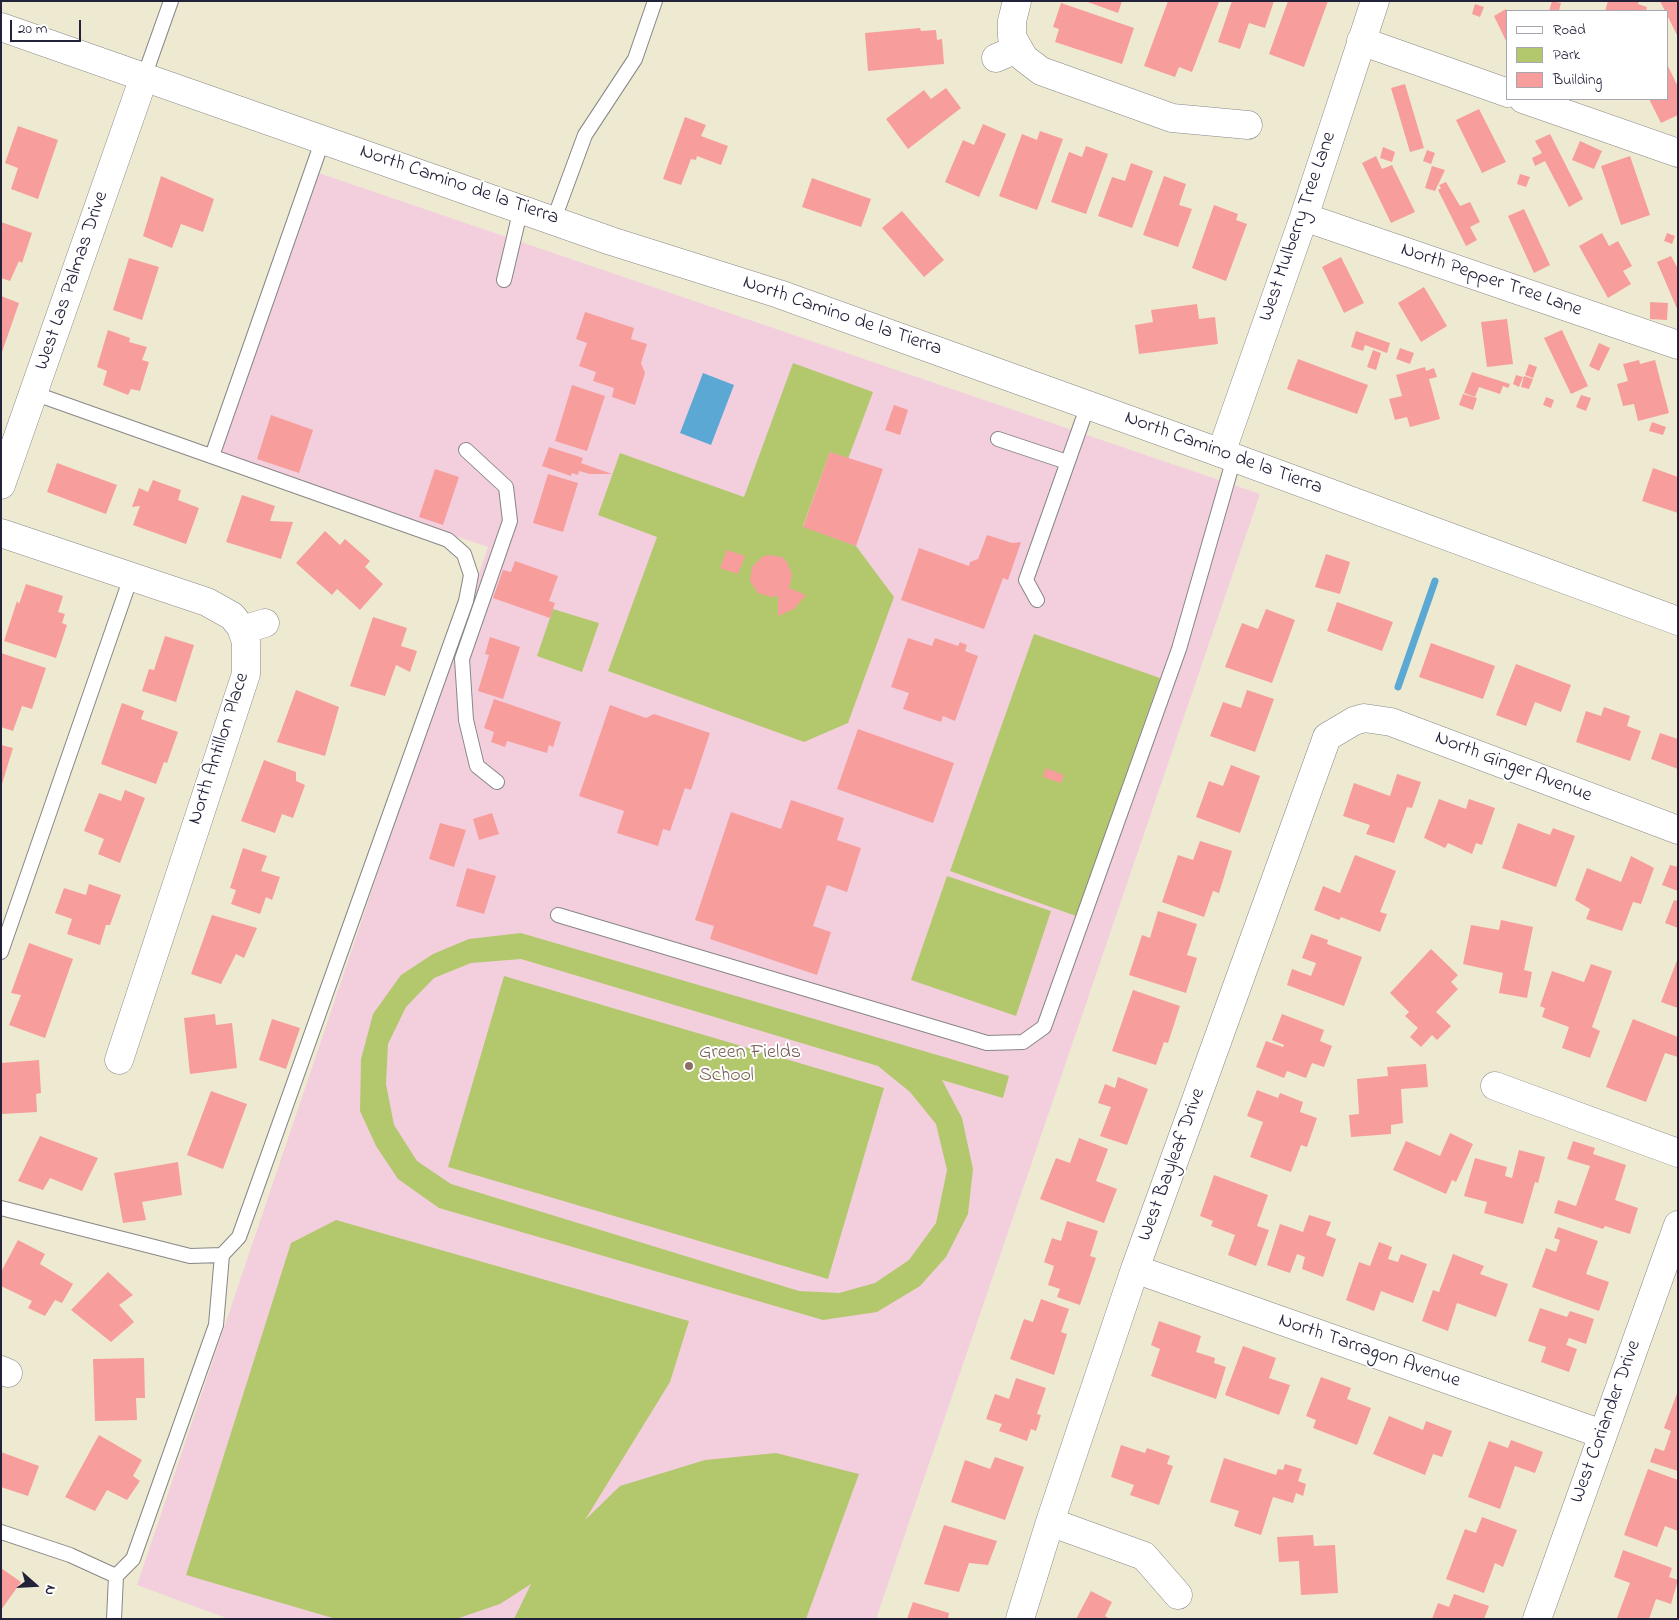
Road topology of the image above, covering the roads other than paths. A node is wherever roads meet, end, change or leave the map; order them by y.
1 (171, 1) edge
2 (655, 1) edge
3 (1017, 1) edge
4 (1375, 1) edge
5 (1, 27) edge
6 (1361, 42) junction
7 (144, 77) junction
8 (1506, 92) edge
9 (1526, 100) edge
10 (1248, 125) dead end
11 (323, 139) junction
12 (1678, 154) edge
13 (521, 208) junction
14 (1304, 217) junction
15 (554, 219) junction
16 (504, 280) dead end
17 (1678, 345) edge
18 (34, 393) junction
19 (1088, 405) junction
20 (998, 439) dead end
21 (466, 450) dead end
22 (1228, 455) junction
23 (212, 456) junction
24 (1067, 462) junction
25 (1, 485) edge
26 (1, 533) edge
27 (131, 577) junction
28 (1037, 600) dead end
29 (1678, 621) edge
30 (1349, 716) joint
31 (497, 782) dead end
32 (1678, 830) edge
33 (558, 915) dead end
34 (1, 952) edge
35 (118, 1060) dead end
36 (1495, 1086) dead end
37 (1678, 1153) edge
38 (1, 1208) edge
39 (1678, 1225) edge
40 (222, 1255) junction
41 (1136, 1270) junction
42 (1602, 1434) junction
43 (1050, 1522) junction
44 (1, 1532) edge
45 (116, 1576) junction
46 (1178, 1595) dead end
47 (114, 1619) edge
48 (1020, 1619) edge
49 (1537, 1619) edge

1 - 7 lane
2 - 15 lane
3 - 10 street
4 - 6 street, West Mulberry Tree Lane
5 - 7 street, North Camino de la Tierra
6 - 8 street
6 - 14 street, West Mulberry Tree Lane
7 - 11 street, North Camino de la Tierra
7 - 18 street, West Las Palmas Drive
9 - 12 street
11 - 13 street, North Camino de la Tierra
11 - 23 lane
13 - 15 street, North Camino de la Tierra
13 - 16 lane
14 - 17 street, North Pepper Tree Lane
14 - 22 street, West Mulberry Tree Lane
15 - 19 street, North Camino de la Tierra
18 - 23 lane
18 - 25 street, West Las Palmas Drive
19 - 22 street, North Camino de la Tierra
19 - 24 lane
20 - 24 lane
21 - 31 lane
22 - 29 street, North Camino de la Tierra
22 - 33 lane
23 - 40 lane
24 - 28 lane
26 - 27 street, North Antillon Place
27 - 34 lane
27 - 35 street, North Antillon Place
30 - 32 street, North Ginger Avenue
30 - 41 street, West Bayleaf Drive
36 - 37 street
38 - 40 lane
39 - 42 street, West Coriander Drive
40 - 45 lane
41 - 42 street, North Tarragon Avenue
41 - 43 street, West Bayleaf Drive
42 - 49 street, West Coriander Drive
43 - 46 street
43 - 48 street, West Bayleaf Drive
44 - 45 lane
45 - 47 lane

